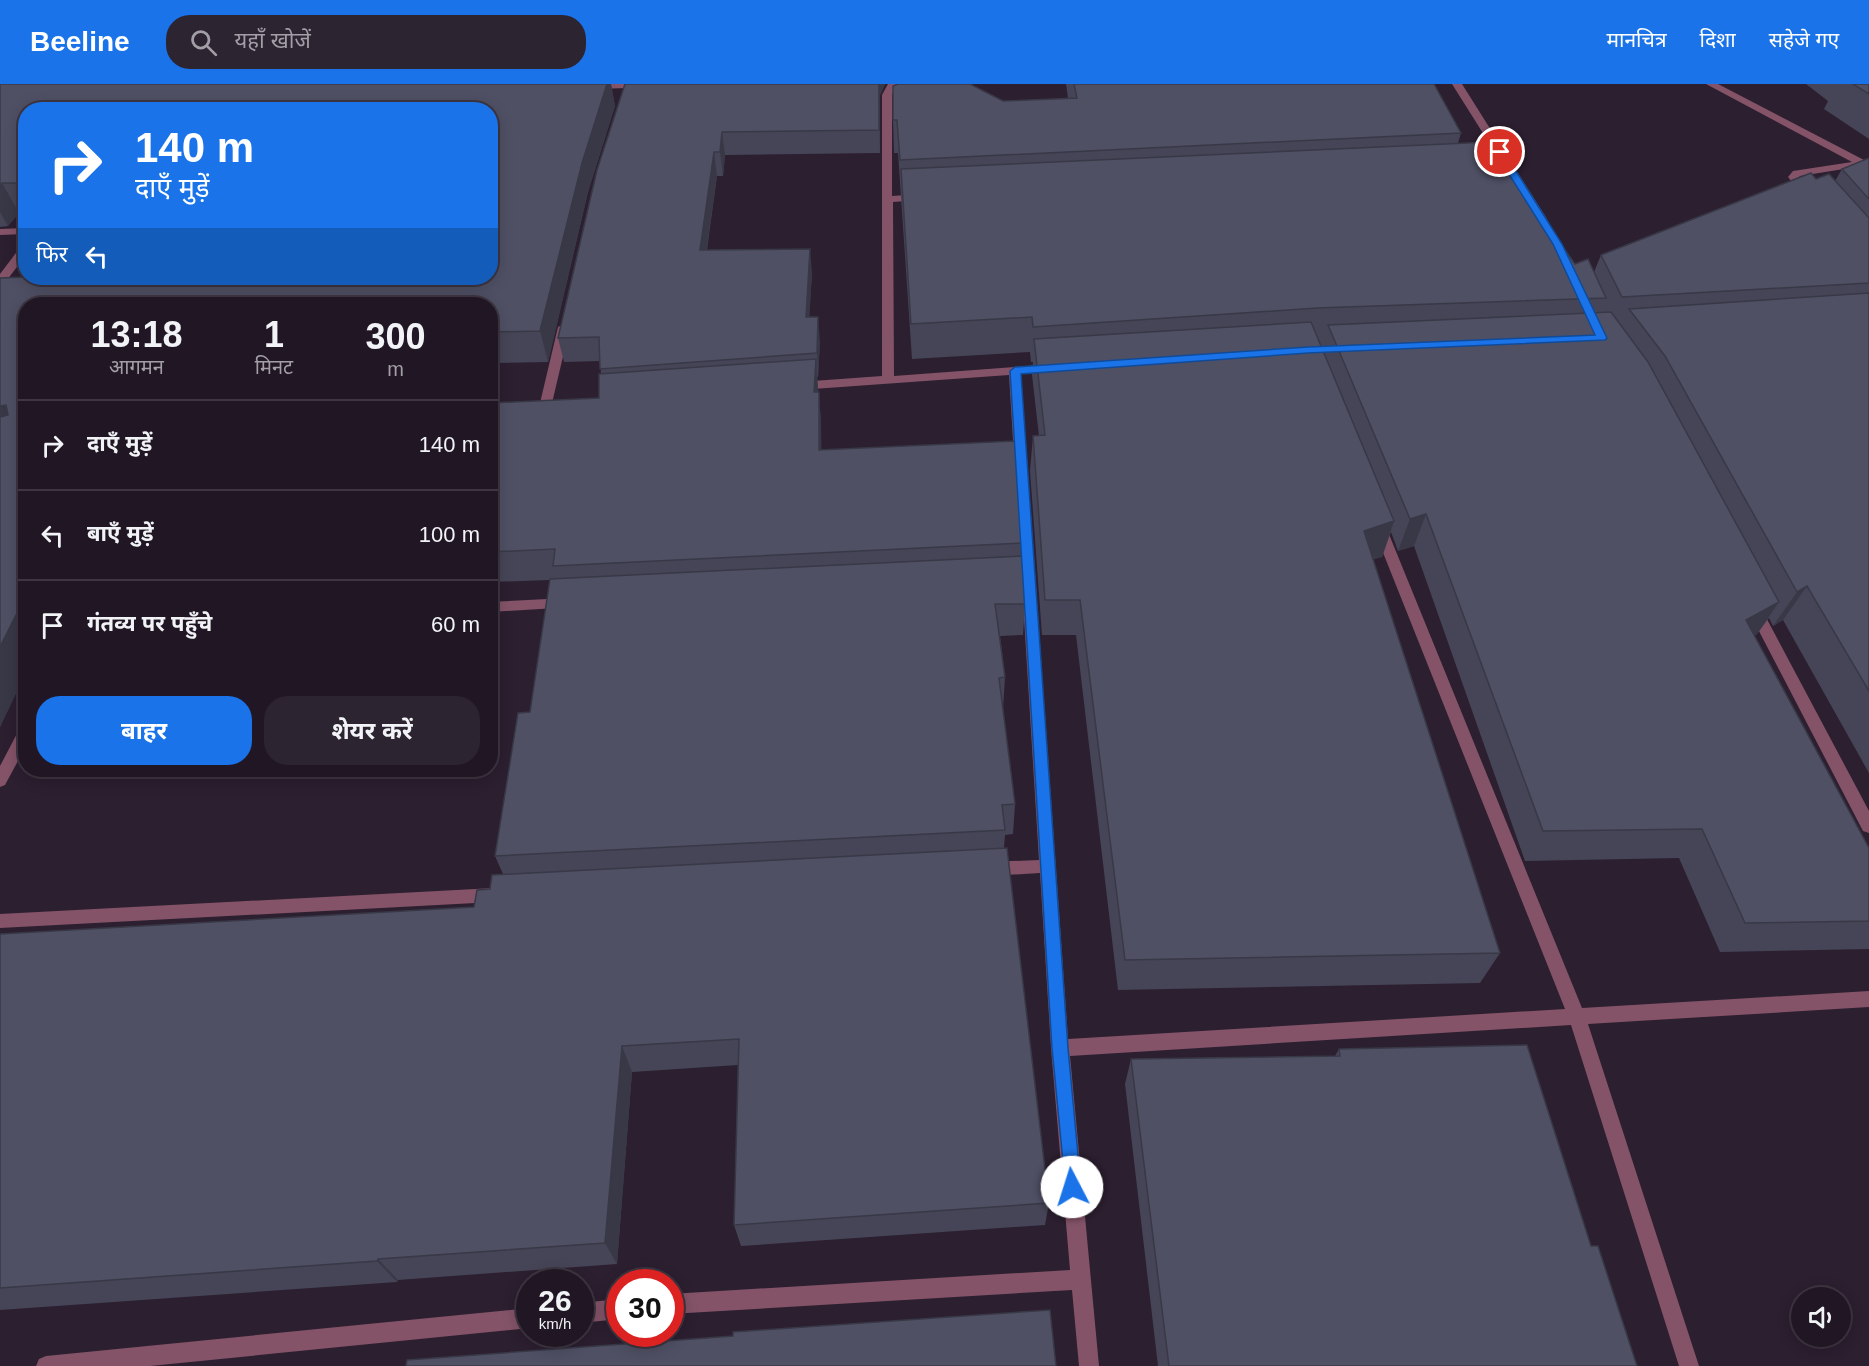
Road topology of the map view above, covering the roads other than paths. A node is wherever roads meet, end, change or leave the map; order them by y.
1 (893, 84) edge
2 (1457, 84) edge
3 (1711, 84) edge
4 (582, 86) edge
5 (628, 88) edge
6 (1865, 162) edge
7 (934, 196) edge
8 (887, 199) junction
9 (1814, 202) edge
10 (18, 231) edge
11 (0, 232) edge
12 (1552, 234) edge
13 (18, 258) edge
14 (0, 282) edge
15 (567, 315) edge
16 (1060, 367) edge
17 (1015, 371) junction
18 (888, 380) junction
19 (782, 387) edge
20 (546, 403) edge
21 (1371, 506) edge
22 (1746, 593) edge
23 (586, 602) edge
24 (498, 607) edge
25 (18, 746) edge
26 (0, 781) edge
27 (1869, 826) edge
28 (1048, 866) junction
29 (976, 870) edge
30 (512, 894) edge
31 (0, 921) edge
32 (1869, 999) edge
33 (1577, 1017) junction
34 (1060, 1048) junction
35 (1081, 1280) junction
36 (684, 1303) edge
37 (516, 1319) edge
38 (46, 1366) edge
39 (1089, 1366) edge
40 (1689, 1366) edge

1 - 8 street
2 - 12 street
3 - 6 street
4 - 5 street
6 - 9 street
7 - 8 street
8 - 18 street
10 - 11 street
13 - 14 street
15 - 20 street
16 - 17 street
17 - 18 street
17 - 28 street
18 - 19 street
21 - 33 street
22 - 27 street
23 - 24 street
25 - 26 street
28 - 29 street
28 - 34 street
30 - 31 street
32 - 33 street
33 - 34 street
33 - 40 street
34 - 35 street
35 - 36 street
35 - 39 street
37 - 38 street

